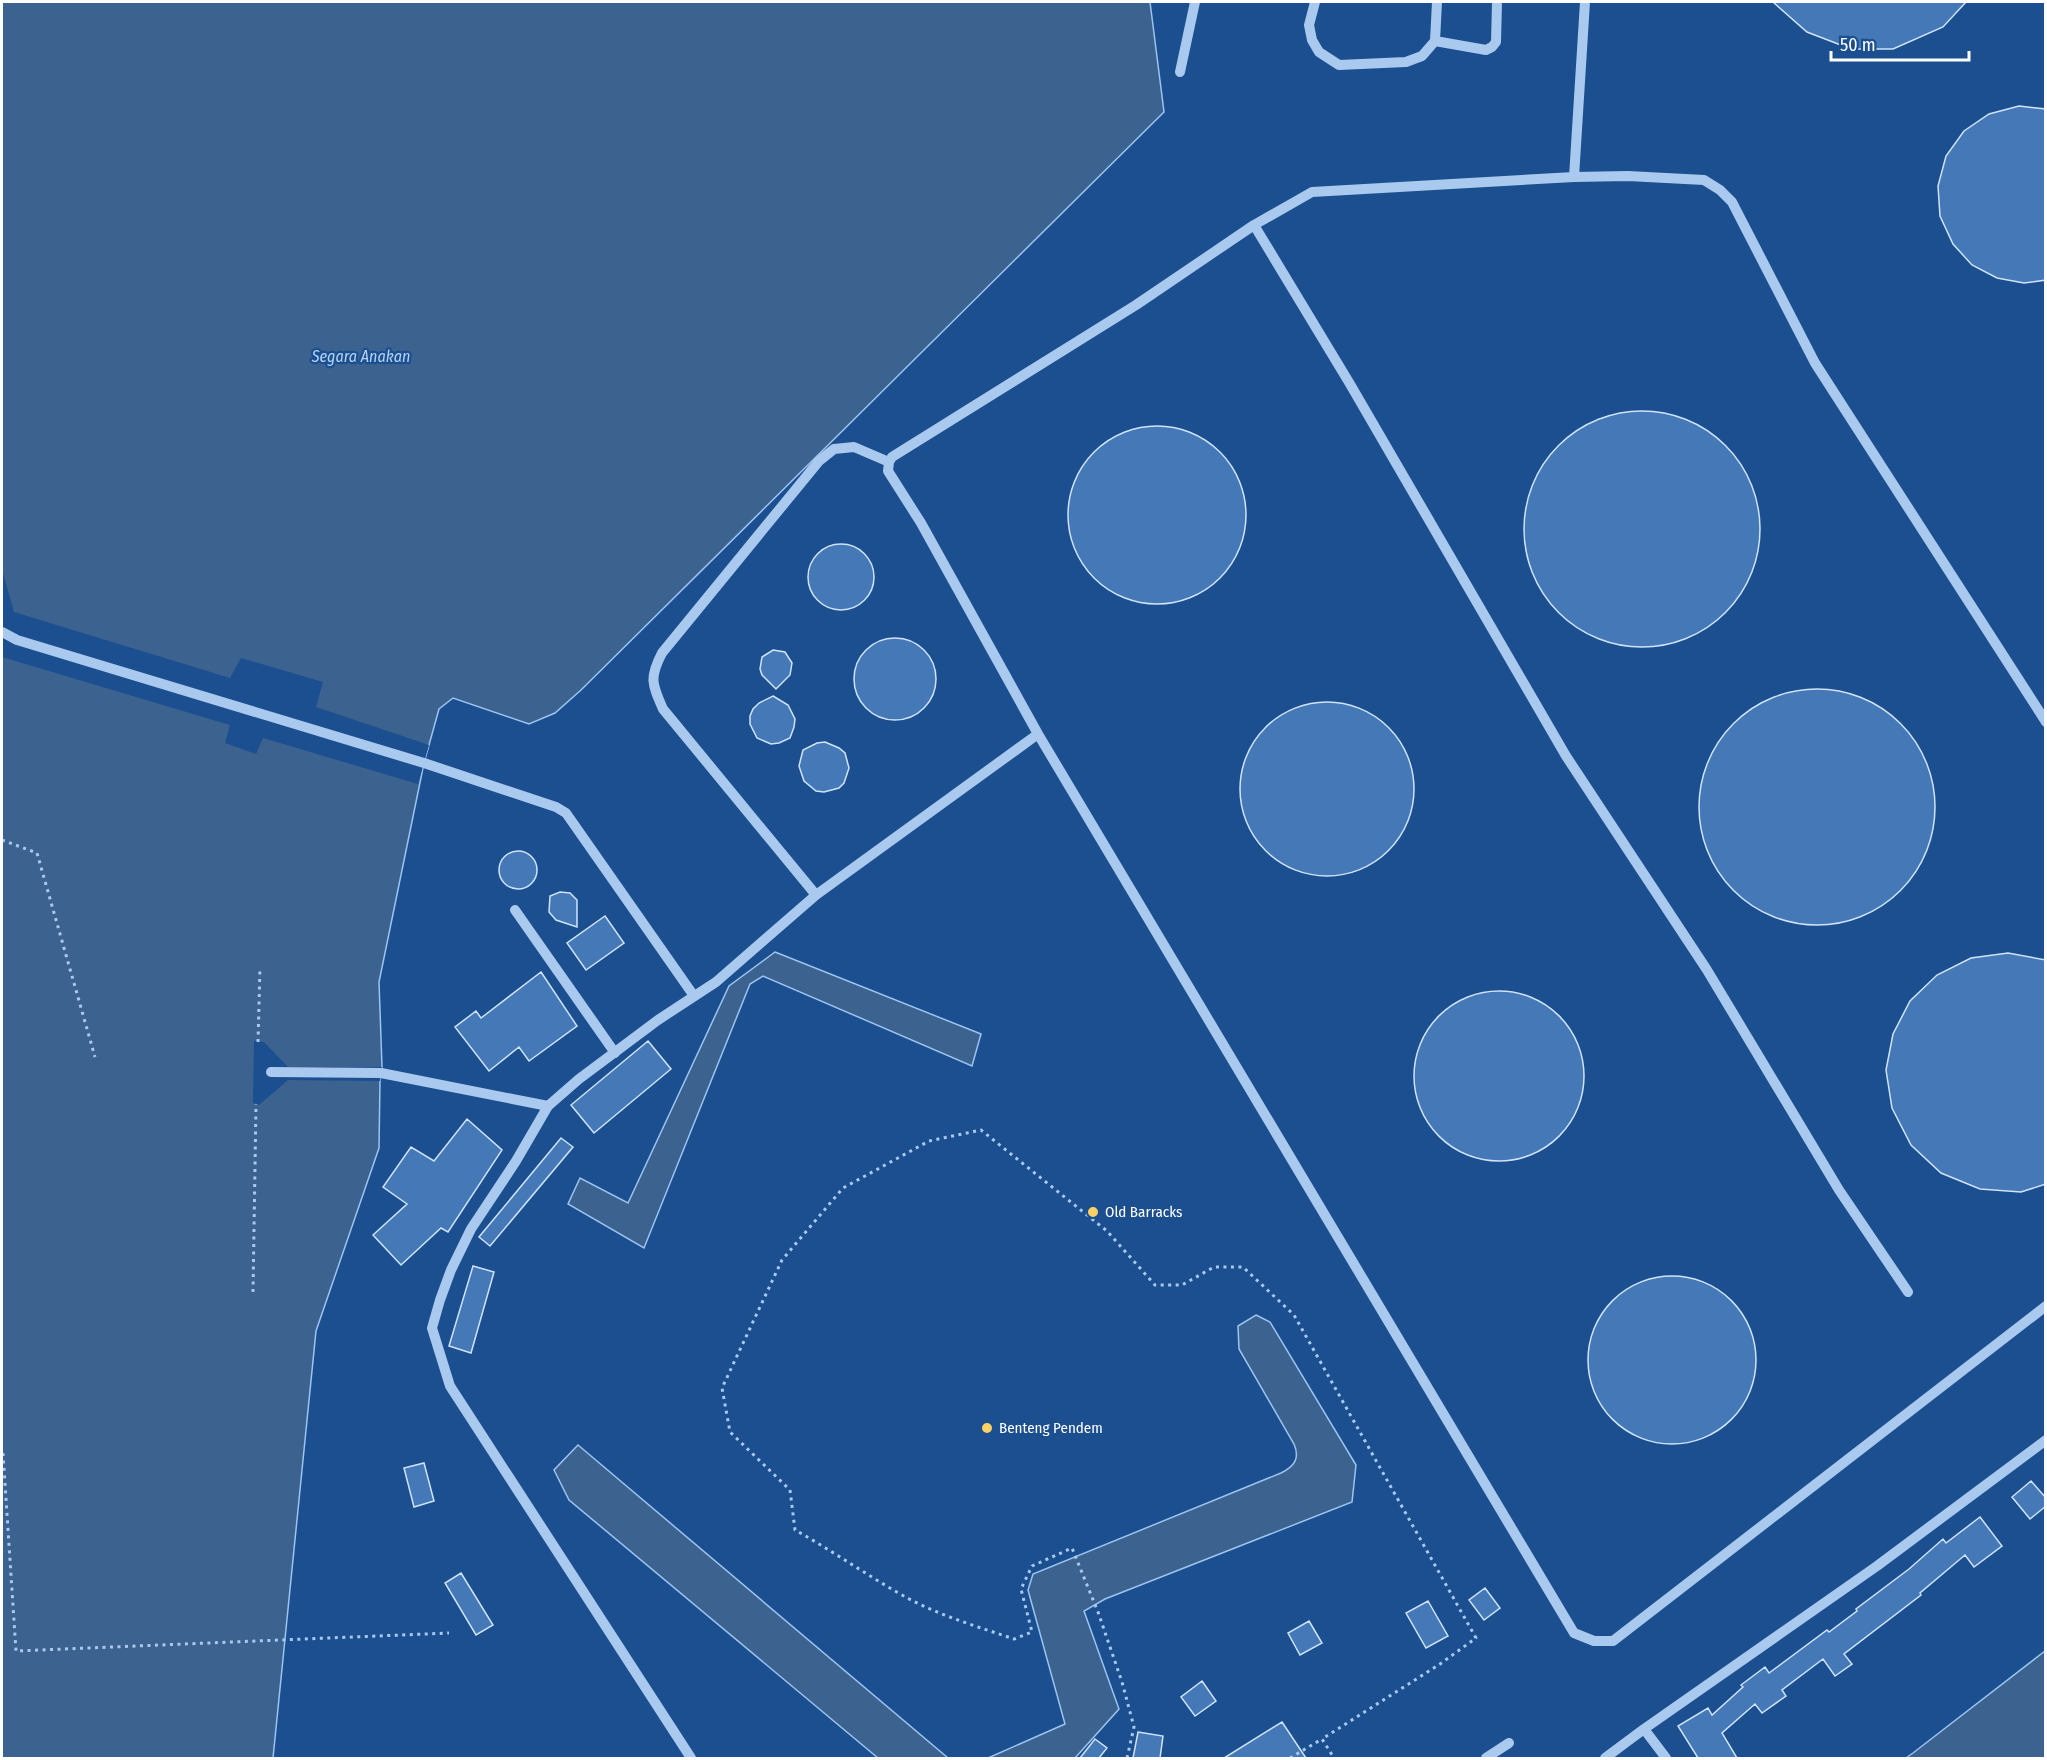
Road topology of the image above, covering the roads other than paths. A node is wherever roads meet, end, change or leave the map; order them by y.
1 (1195, 2) edge
2 (1315, 2) edge
3 (1437, 2) edge
4 (1497, 2) edge
5 (1585, 2) edge
6 (1435, 41) junction
7 (1180, 72) dead end
8 (1574, 177) junction
9 (1254, 225) junction
10 (889, 462) junction
11 (2, 632) edge
12 (2046, 722) edge
13 (1038, 734) junction
14 (816, 895) junction
15 (515, 910) dead end
16 (694, 996) junction
17 (615, 1053) junction
18 (271, 1072) dead end
19 (548, 1106) junction
20 (1908, 1292) dead end
21 (2046, 1306) edge
22 (2046, 1440) edge
23 (1644, 1729) junction
24 (1509, 1743) dead end
25 (691, 1758) edge
26 (1486, 1758) edge
27 (1605, 1758) edge
28 (1665, 1758) edge

1 - 7 street
2 - 6 street
3 - 6 street
4 - 6 street
5 - 8 street
8 - 9 street
8 - 12 street
9 - 10 street
9 - 20 street
10 - 13 street
10 - 14 street
11 - 16 street
13 - 14 street
13 - 21 street
14 - 16 street
15 - 17 street
16 - 17 street
17 - 19 street
18 - 19 street
19 - 25 street
22 - 23 street
23 - 27 street
23 - 28 street
24 - 26 street

